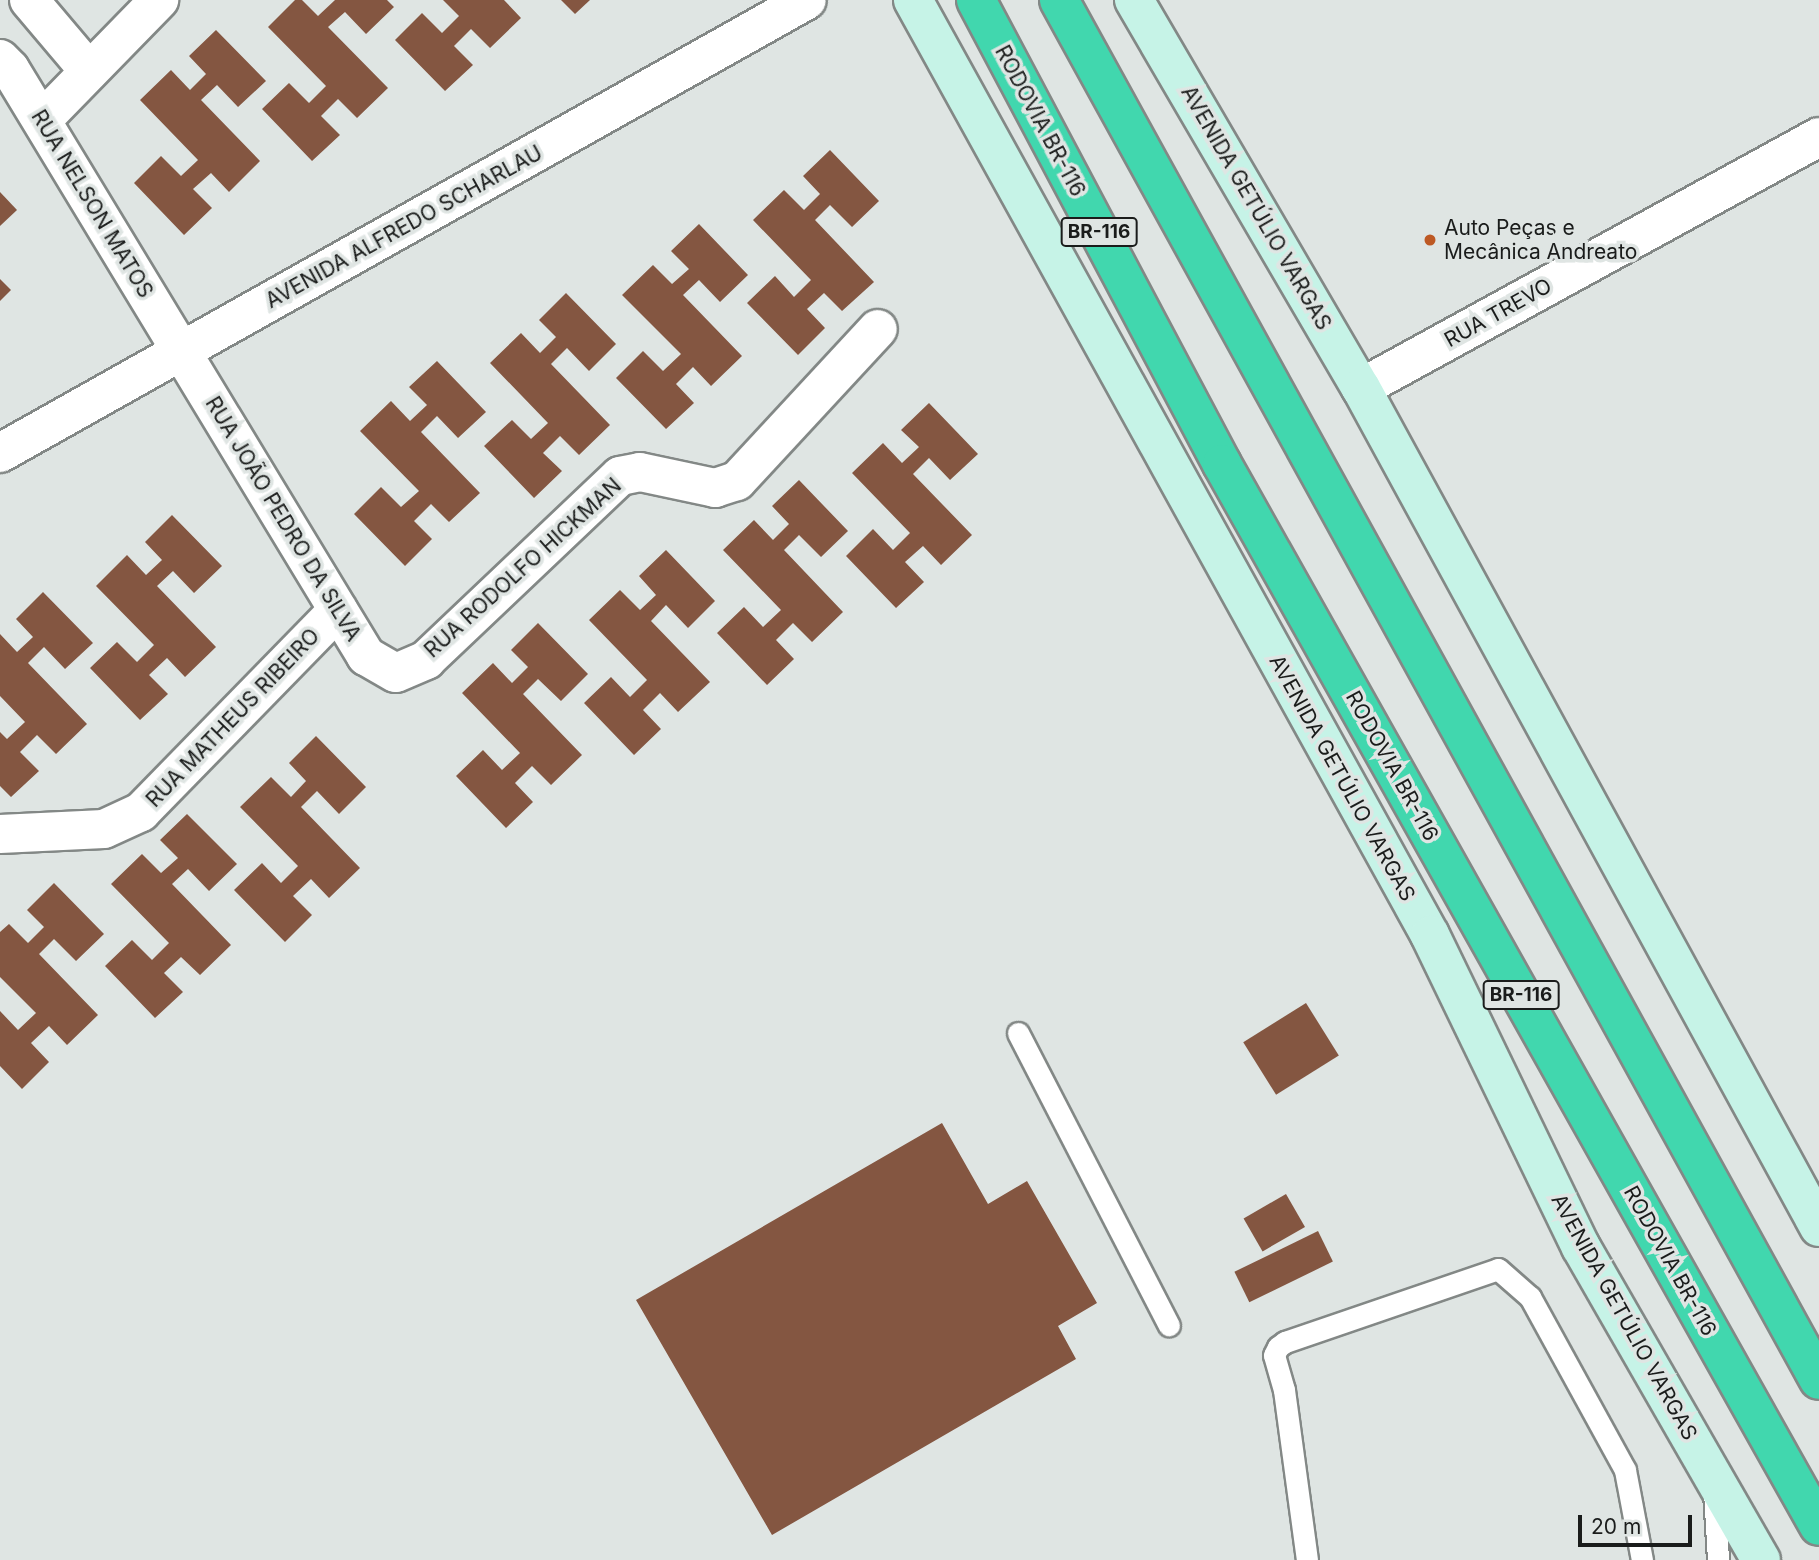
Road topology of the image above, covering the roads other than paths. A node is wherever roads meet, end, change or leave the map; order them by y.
1 (29, 0) edge
2 (159, 0) edge
3 (807, 0) edge
4 (913, 0) edge
5 (975, 0) edge
6 (1059, 0) edge
7 (1134, 0) edge
8 (0, 59) edge
9 (89, 71) junction
10 (41, 120) junction
11 (1819, 137) edge
12 (878, 329) dead end
13 (181, 352) junction
14 (1361, 388) junction
15 (0, 453) edge
16 (338, 610) junction
17 (396, 673) joint
18 (0, 834) edge
19 (1018, 1033) dead end
20 (1819, 1227) edge
21 (1169, 1325) dead end
22 (1819, 1380) edge
23 (1712, 1473) junction
24 (1819, 1527) edge
25 (1307, 1560) edge
26 (1642, 1560) edge
27 (1718, 1560) edge
28 (1761, 1560) edge

1 - 9 street
2 - 9 street
3 - 13 street, AVENIDA ALFREDO SCHARLAU
4 - 23 main road, AVENIDA GETÚLIO VARGAS
5 - 24 highway, RODOVIA BR-116 / BR-116
6 - 22 highway
7 - 14 main road, AVENIDA GETÚLIO VARGAS
8 - 10 street, RUA NELSON MATOS
9 - 10 street
10 - 13 street, RUA NELSON MATOS
11 - 14 street, RUA TREVO
12 - 17 street, RUA RODOLFO HICKMAN
13 - 15 street, AVENIDA ALFREDO SCHARLAU
13 - 16 street, RUA JOÃO PEDRO DA SILVA
14 - 20 main road, AVENIDA GETÚLIO VARGAS
16 - 17 street, RUA JOÃO PEDRO DA SILVA
16 - 18 street, RUA MATHEUS RIBEIRO
19 - 21 lane
23 - 27 lane
23 - 28 main road, AVENIDA GETÚLIO VARGAS
25 - 26 lane

